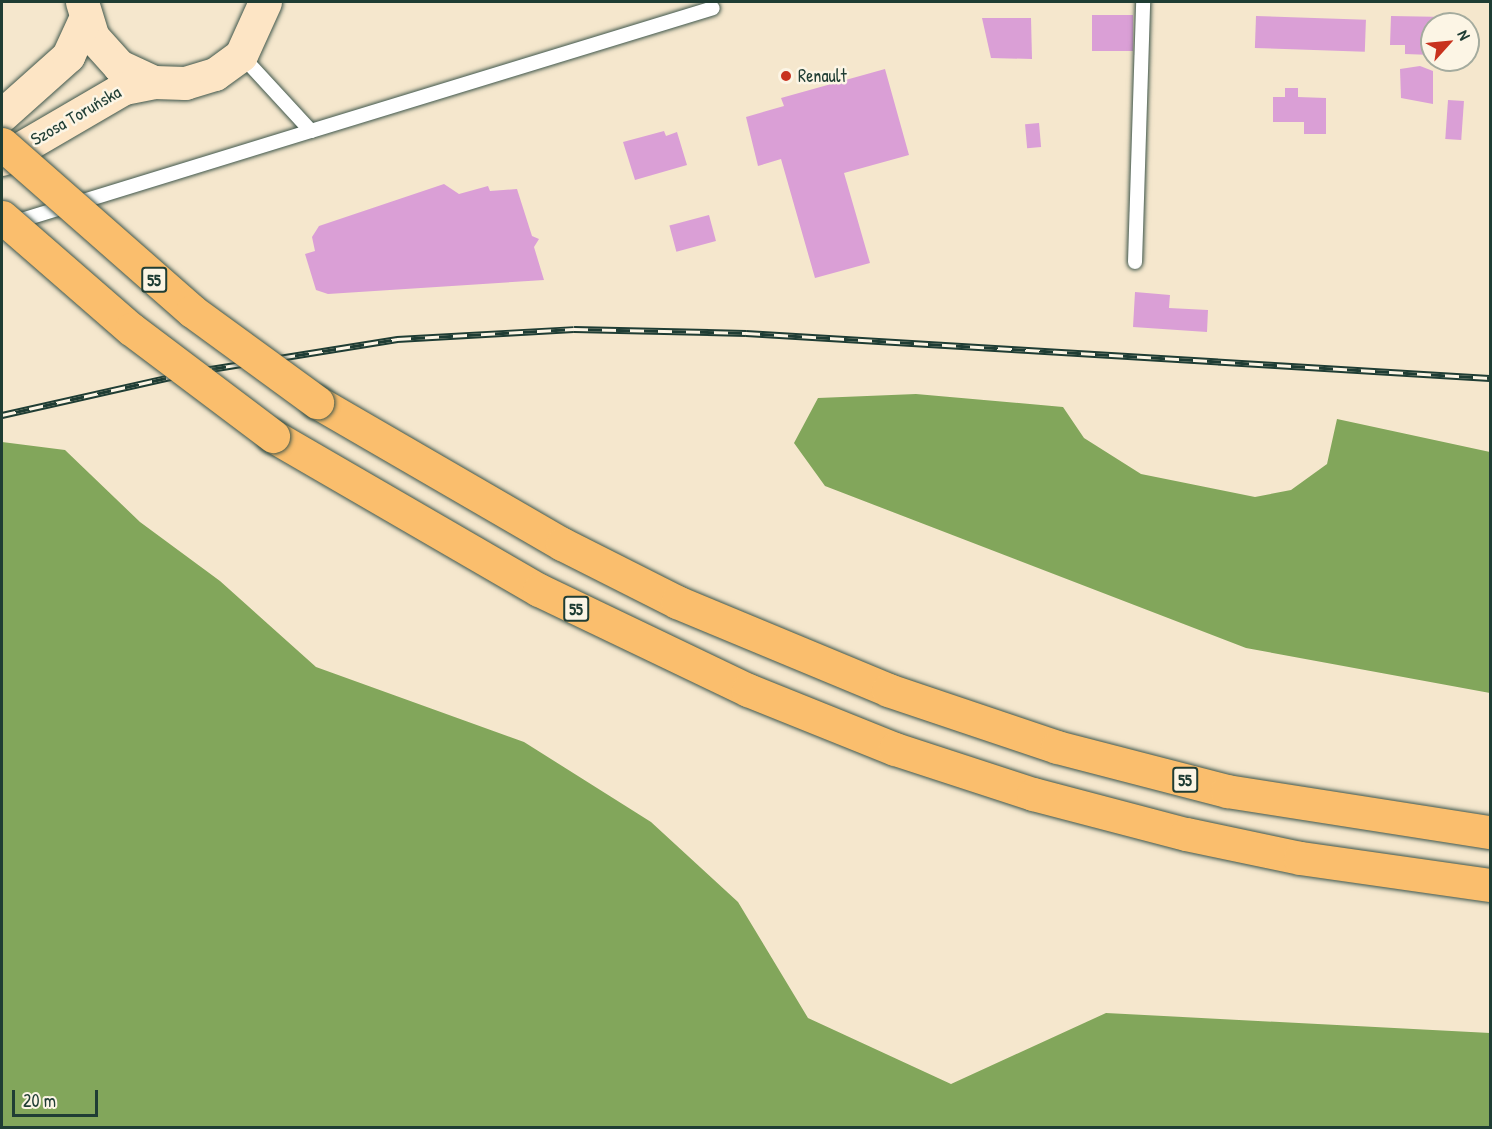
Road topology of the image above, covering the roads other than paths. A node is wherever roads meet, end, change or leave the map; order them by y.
1 (1143, 2) edge
2 (269, 7) edge
3 (713, 9) dead end
4 (84, 10) edge
5 (241, 55) junction
6 (154, 82) junction
7 (2, 115) edge
8 (311, 131) junction
9 (2, 144) edge
10 (2, 159) edge
11 (2, 217) edge
12 (2, 226) edge
13 (1135, 262) dead end
14 (1491, 832) edge
15 (1491, 885) edge

1 - 13 lane
2 - 5 main road
3 - 8 lane
4 - 6 main road
4 - 7 main road
5 - 6 main road
5 - 8 lane
6 - 10 main road, Szosa Toruńska
8 - 12 lane
9 - 14 main road, 55, bridge
11 - 15 main road, 55, bridge

